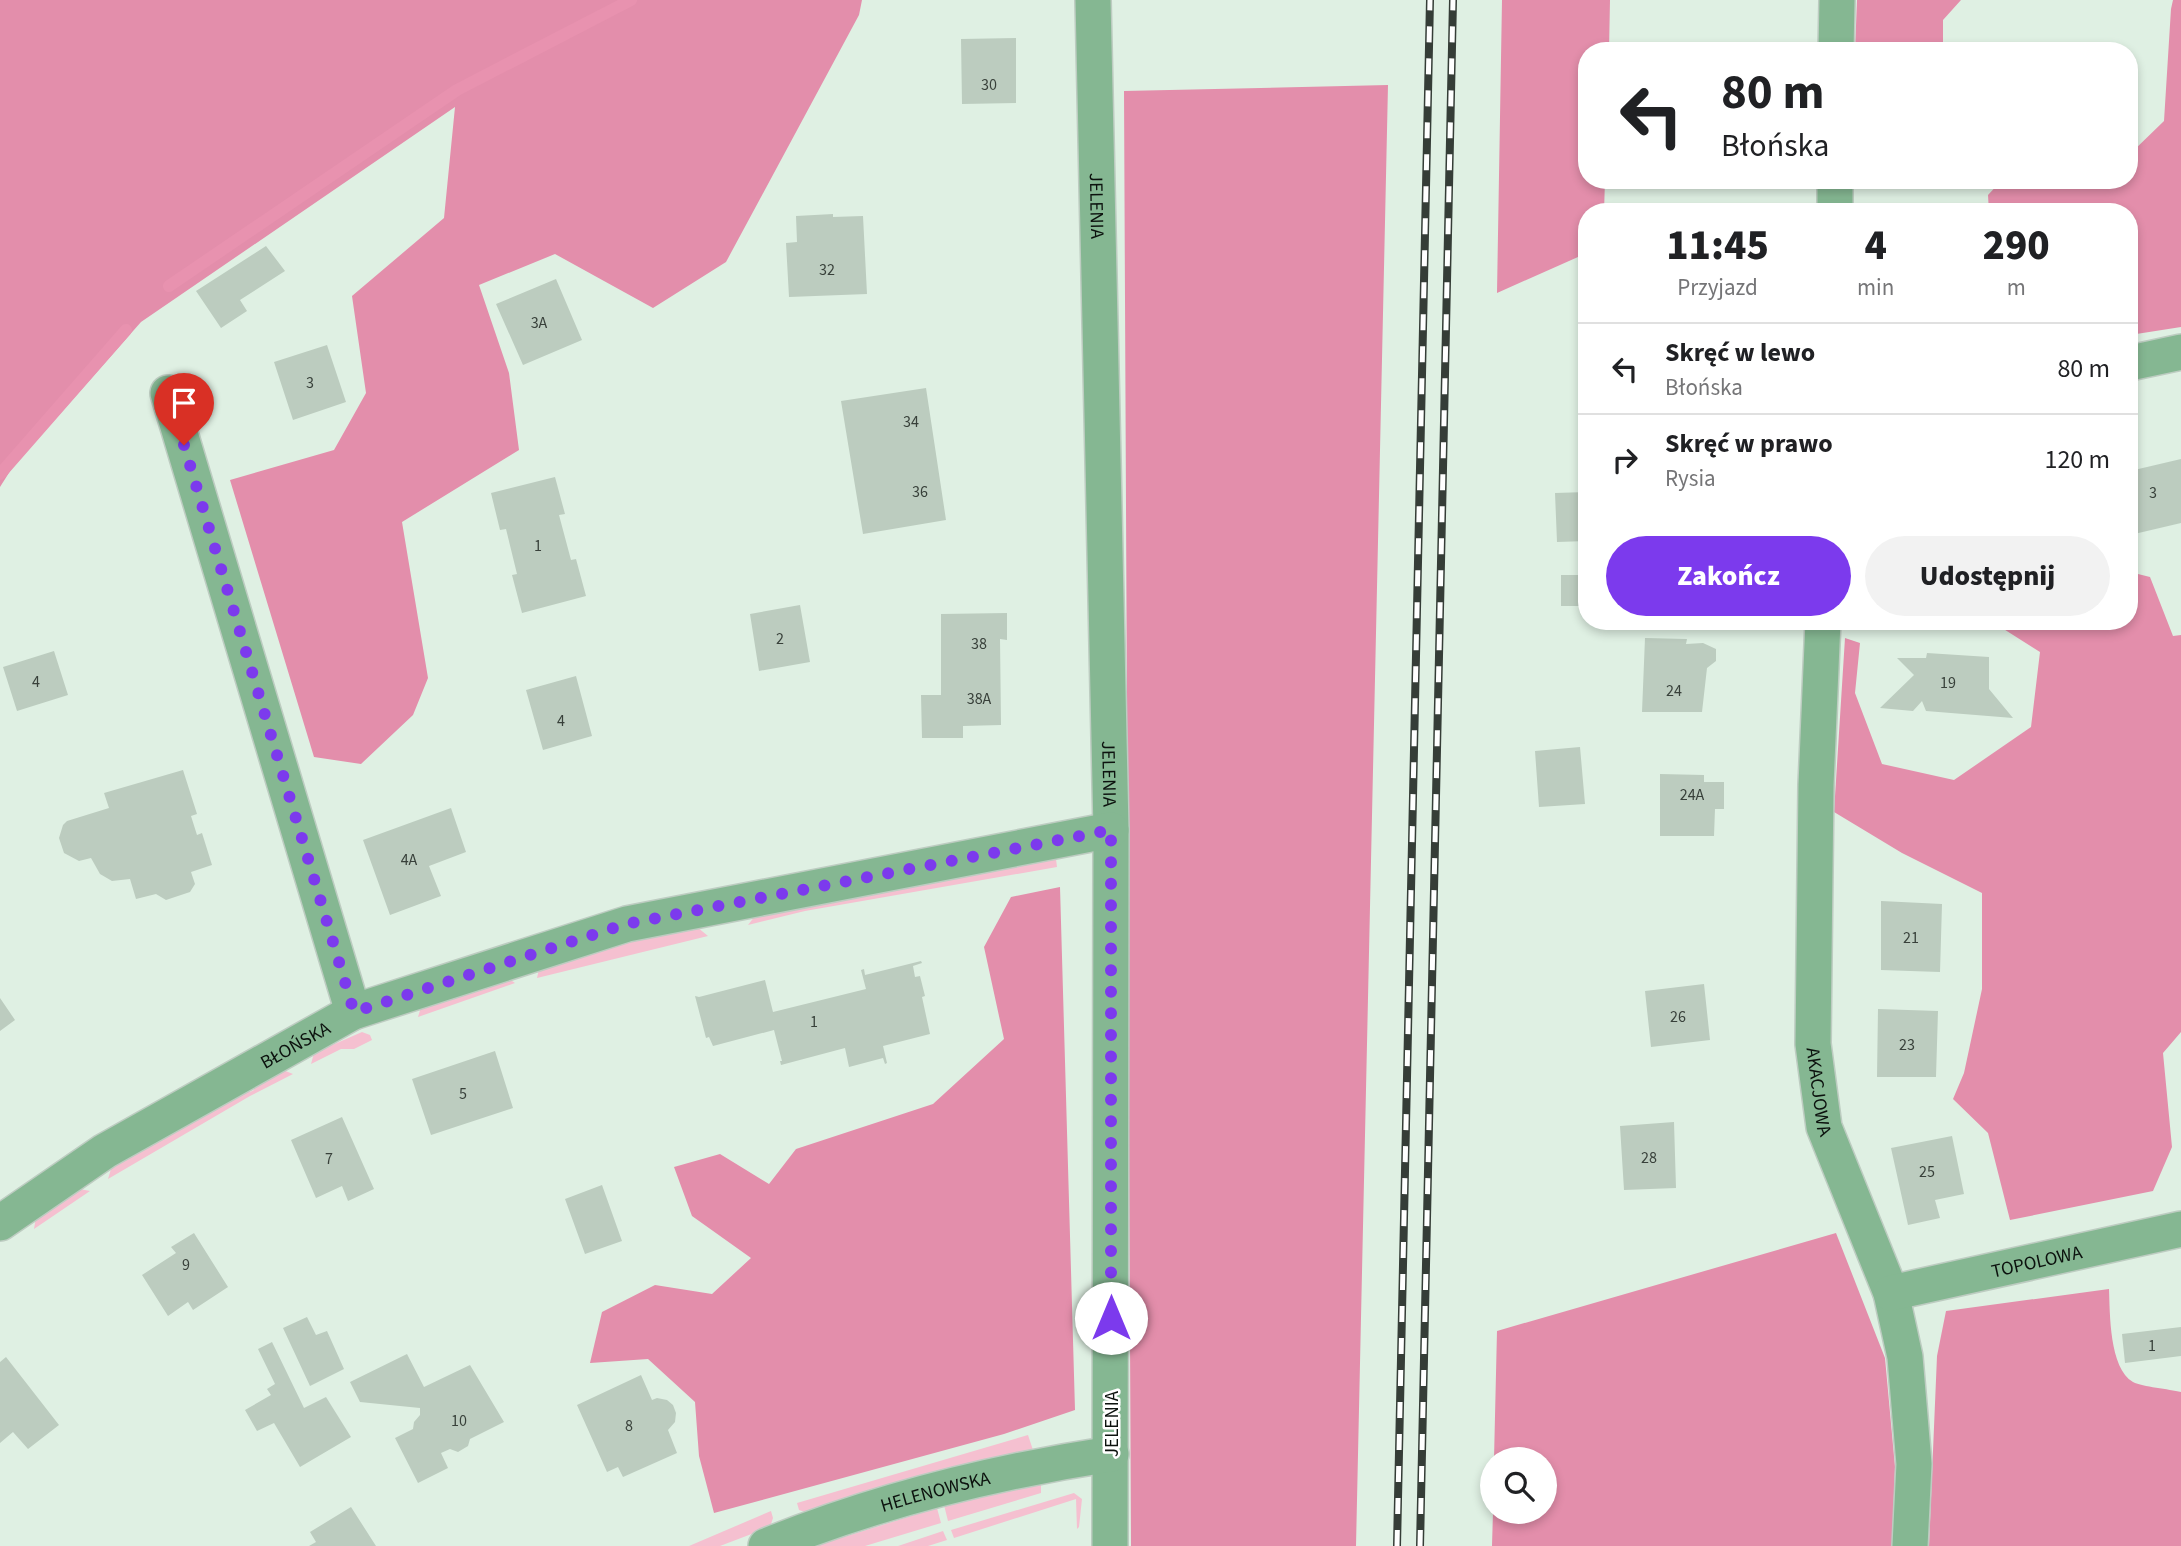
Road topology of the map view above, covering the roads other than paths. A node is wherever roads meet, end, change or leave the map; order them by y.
1 (1093, 0) edge
2 (1837, 0) edge
3 (1836, 42) edge
4 (2181, 352) edge
5 (2138, 361) edge
6 (168, 393) dead end
7 (1823, 630) edge
8 (1111, 830) junction
9 (354, 1012) junction
10 (0, 1223) edge
11 (2181, 1229) edge
12 (1891, 1293) junction
13 (1111, 1454) junction
14 (766, 1546) edge
15 (1110, 1546) edge
16 (1910, 1546) edge

1 - 8 street, JELENIA
2 - 3 street
4 - 5 street
6 - 9 street
7 - 12 street, AKACJOWA
8 - 9 street, BŁOŃSKA
8 - 13 street, JELENIA
9 - 10 street, BŁOŃSKA
11 - 12 street, TOPOLOWA
12 - 16 street, AKACJOWA
13 - 14 street, HELENOWSKA
13 - 15 street, JELENIA

